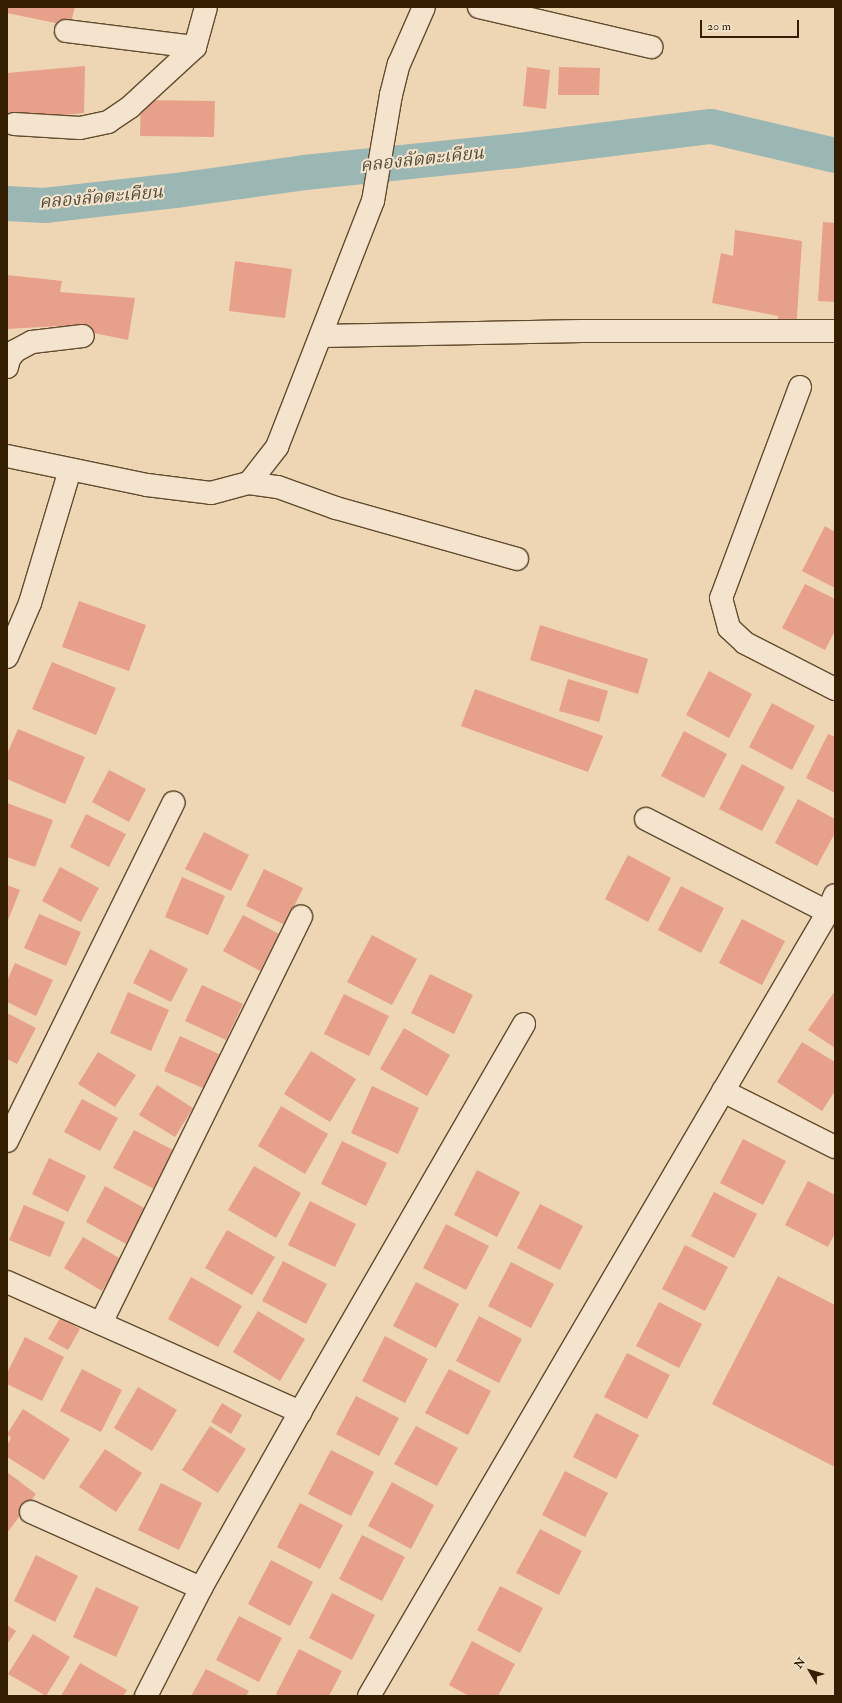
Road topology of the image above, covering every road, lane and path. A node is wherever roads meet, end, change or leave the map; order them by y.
1 (206, 7) edge
2 (479, 7) edge
3 (418, 8) edge
4 (66, 31) dead end
5 (195, 47) junction
6 (651, 47) dead end
7 (14, 124) dead end
8 (835, 331) edge
9 (83, 336) dead end
10 (321, 336) junction
11 (7, 367) edge
12 (800, 387) dead end
13 (7, 456) edge
14 (70, 470) junction
15 (249, 483) junction
16 (517, 559) dead end
17 (7, 656) edge
18 (835, 689) edge
19 (173, 803) dead end
20 (646, 819) dead end
21 (832, 903) edge
22 (300, 916) dead end
23 (524, 1024) dead end
24 (723, 1091) junction
25 (7, 1141) edge
26 (835, 1146) edge
27 (7, 1282) edge
28 (101, 1323) junction
29 (300, 1412) junction
30 (31, 1512) dead end
31 (201, 1588) junction
32 (146, 1696) edge
33 (369, 1696) edge

1 - 5 street
2 - 6 street
3 - 10 street
4 - 5 street
5 - 7 street
8 - 10 street
9 - 11 street
10 - 15 street
12 - 18 street
13 - 14 street
14 - 15 street
14 - 17 street
15 - 16 street
19 - 25 street
20 - 21 street
21 - 24 street
22 - 28 street
23 - 29 street
24 - 26 street
24 - 33 street
27 - 28 street
28 - 29 street
29 - 31 street
30 - 31 street
31 - 32 street

